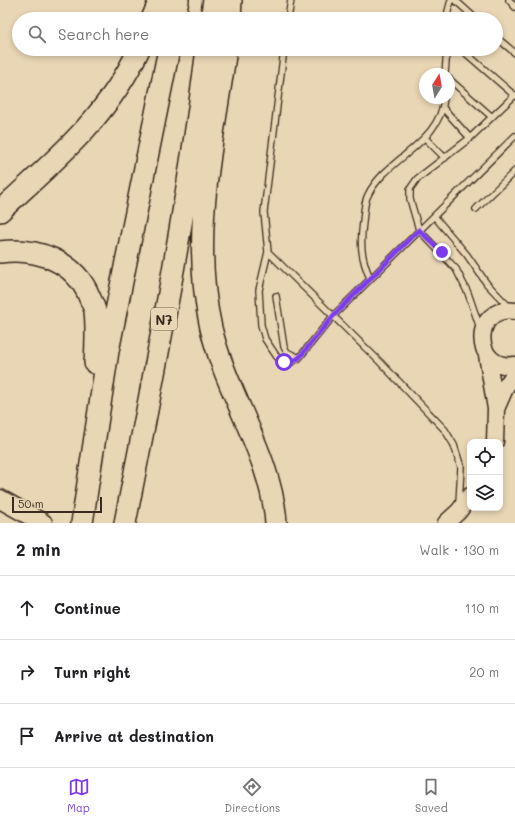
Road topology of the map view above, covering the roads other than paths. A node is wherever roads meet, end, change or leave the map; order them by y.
1 (160, 0) edge
2 (178, 0) edge
3 (214, 0) edge
4 (231, 0) edge
5 (290, 0) edge
6 (451, 0) edge
7 (455, 0) edge
8 (509, 0) edge
9 (515, 7) edge
10 (155, 12) edge
11 (175, 12) edge
12 (212, 12) edge
13 (230, 12) edge
14 (289, 12) edge
15 (448, 12) edge
16 (468, 12) edge
17 (503, 43) edge
18 (515, 54) edge
19 (136, 56) edge
20 (168, 56) edge
21 (206, 56) edge
22 (225, 56) edge
23 (283, 56) edge
24 (447, 56) edge
25 (469, 56) edge
26 (446, 68) edge
27 (455, 84) edge
28 (515, 96) edge
29 (443, 104) edge
30 (443, 108) junction
31 (492, 117) junction
32 (515, 136) edge
33 (424, 138) junction
34 (470, 138) junction
35 (444, 158) junction
36 (515, 171) edge
37 (476, 209) dead end
38 (0, 211) edge
39 (434, 216) junction
40 (419, 230) junction
41 (0, 252) edge
42 (268, 252) junction
43 (370, 278) junction
44 (276, 296) dead end
45 (514, 311) edge
46 (334, 315) junction
47 (482, 334) junction
48 (487, 355) junction
49 (299, 358) junction
50 (515, 365) edge
51 (515, 373) edge
52 (496, 409) junction
53 (495, 439) edge
54 (87, 490) junction
55 (0, 499) edge
56 (467, 500) edge
57 (459, 511) junction
58 (276, 515) edge
59 (43, 523) edge
60 (82, 523) edge
61 (125, 523) edge
62 (288, 523) edge
63 (446, 523) edge

1 - 10 highway
2 - 11 highway
3 - 12 highway
4 - 13 highway
5 - 14 lane
6 - 15 lane
7 - 16 lane
8 - 9 lane
17 - 18 lane
19 - 38 highway
20 - 54 highway
21 - 61 highway, N7
22 - 58 highway
23 - 42 lane
24 - 26 lane
25 - 28 lane
27 - 31 lane
28 - 31 lane
29 - 30 lane
30 - 33 lane
30 - 34 lane
31 - 34 lane
32 - 39 lane
33 - 35 lane
33 - 43 lane
34 - 35 lane
35 - 40 lane
36 - 37 lane
39 - 40 lane
39 - 45 lane
40 - 43 lane
40 - 47 lane
41 - 54 highway
42 - 46 lane
42 - 49 lane
43 - 46 lane
44 - 49 lane
45 - 47 street
46 - 49 lane
46 - 57 lane
47 - 48 street
48 - 50 street
48 - 52 street
51 - 52 street
52 - 53 street
54 - 60 highway
55 - 59 main road
56 - 57 street
57 - 63 street
58 - 62 highway

